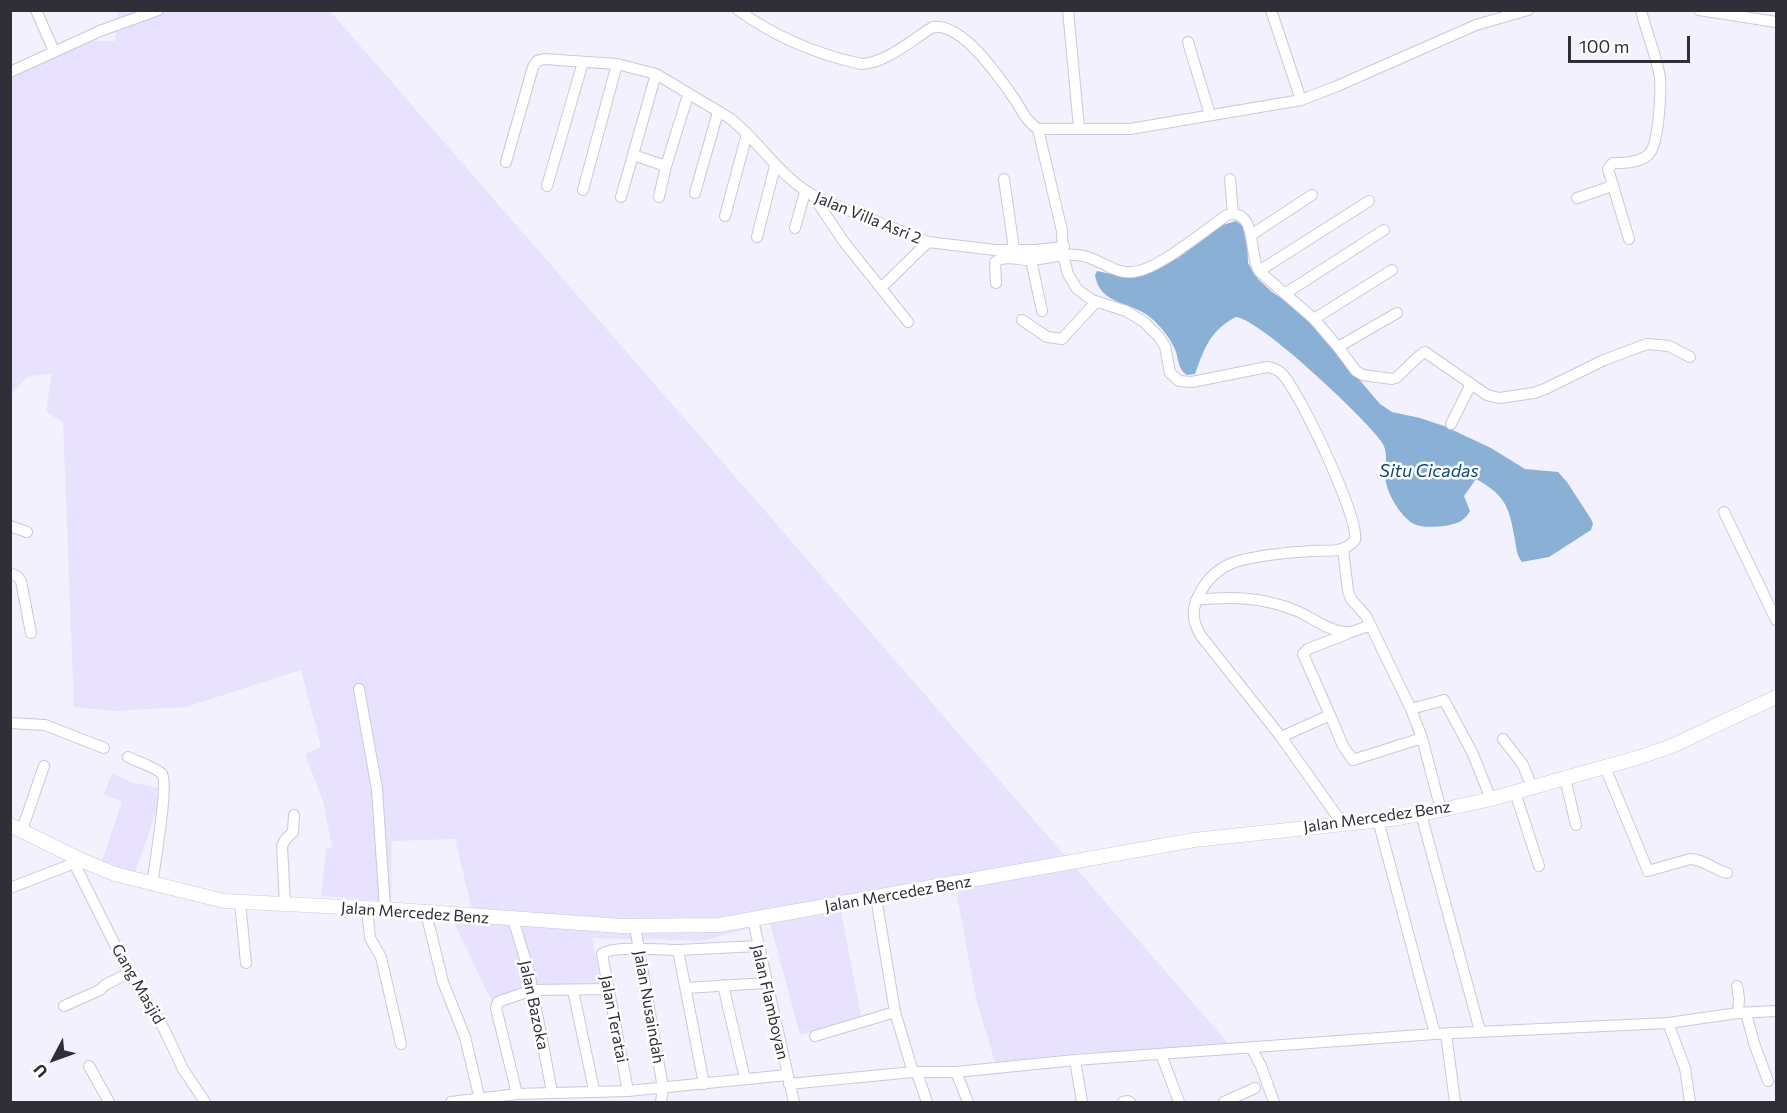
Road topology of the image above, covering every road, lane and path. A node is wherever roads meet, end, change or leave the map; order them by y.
1 (36, 10) edge
2 (158, 10) edge
3 (738, 10) edge
4 (1068, 10) edge
5 (1271, 10) edge
6 (1528, 10) edge
7 (1641, 10) edge
8 (1699, 10) edge
9 (1726, 13) edge
10 (1776, 22) edge
11 (1188, 42) dead end
12 (54, 51) junction
13 (583, 62) junction
14 (617, 64) junction
15 (10, 72) edge
16 (656, 74) junction
17 (688, 95) junction
18 (1301, 100) junction
19 (718, 112) junction
20 (1210, 115) junction
21 (1079, 128) junction
22 (1038, 129) junction
23 (747, 134) junction
24 (633, 155) junction
25 (506, 162) dead end
26 (666, 166) junction
27 (776, 166) junction
28 (1004, 179) dead end
29 (1230, 179) dead end
30 (547, 186) dead end
31 (1612, 186) junction
32 (583, 190) dead end
33 (695, 193) dead end
34 (809, 194) junction
35 (1312, 195) dead end
36 (621, 197) dead end
37 (659, 197) dead end
38 (1576, 198) dead end
39 (1369, 201) dead end
40 (1233, 214) junction
41 (725, 216) dead end
42 (795, 228) dead end
43 (1384, 230) dead end
44 (1251, 235) junction
45 (757, 237) dead end
46 (1629, 239) dead end
47 (928, 242) junction
48 (1014, 249) junction
49 (1064, 251) junction
50 (1031, 260) junction
51 (1392, 270) dead end
52 (1259, 271) junction
53 (996, 283) dead end
54 (881, 288) junction
55 (1286, 293) junction
56 (1096, 302) junction
57 (1042, 311) dead end
58 (1397, 313) dead end
59 (1314, 319) junction
60 (1022, 320) dead end
61 (908, 322) dead end
62 (1338, 346) junction
63 (1690, 357) dead end
64 (1471, 384) junction
65 (1451, 424) dead end
66 (1724, 512) dead end
67 (10, 526) edge
68 (27, 532) dead end
69 (1343, 549) junction
70 (10, 573) edge
71 (1196, 600) junction
72 (1776, 620) edge
73 (1371, 626) junction
74 (31, 633) dead end
75 (1350, 633) junction
76 (359, 689) dead end
77 (1776, 697) edge
78 (1411, 709) junction
79 (1330, 715) junction
80 (10, 723) edge
81 (1281, 737) junction
82 (1422, 738) junction
83 (1503, 739) dead end
84 (104, 748) dead end
85 (128, 757) dead end
86 (44, 766) dead end
87 (1605, 767) junction
88 (1564, 778) junction
89 (1532, 788) junction
90 (1515, 792) junction
91 (1491, 799) junction
92 (1441, 810) junction
93 (1421, 814) junction
94 (294, 815) dead end
95 (1378, 820) junction
96 (1342, 824) junction
97 (1576, 825) dead end
98 (16, 828) edge
99 (77, 862) junction
100 (1539, 866) dead end
101 (1727, 873) dead end
102 (152, 885) junction
103 (10, 888) edge
104 (876, 897) junction
105 (240, 902) junction
106 (285, 904) junction
107 (367, 908) junction
108 (385, 909) junction
109 (426, 913) junction
110 (513, 919) junction
111 (753, 920) junction
112 (635, 927) junction
113 (758, 946) junction
114 (640, 949) junction
115 (678, 950) junction
116 (246, 963) dead end
117 (129, 973) junction
118 (766, 983) junction
119 (723, 986) junction
120 (1737, 986) dead end
121 (686, 988) junction
122 (608, 989) junction
123 (532, 990) junction
124 (573, 990) junction
125 (64, 1005) dead end
126 (1776, 1011) edge
127 (895, 1012) junction
128 (1742, 1013) junction
129 (1668, 1023) junction
130 (1480, 1031) junction
131 (1441, 1034) junction
132 (814, 1036) dead end
133 (401, 1044) dead end
134 (1251, 1047) junction
135 (1161, 1054) junction
136 (1075, 1060) junction
137 (89, 1066) dead end
138 (956, 1072) junction
139 (915, 1073) junction
140 (745, 1079) junction
141 (788, 1079) junction
142 (1768, 1081) dead end
143 (704, 1084) junction
144 (663, 1088) junction
145 (1255, 1088) dead end
146 (594, 1090) junction
147 (628, 1091) junction
148 (552, 1092) junction
149 (517, 1094) junction
150 (478, 1101) edge
151 (109, 1102) edge
152 (205, 1102) edge
153 (451, 1102) edge
154 (661, 1102) edge
155 (794, 1102) edge
156 (927, 1102) edge
157 (968, 1102) edge
158 (1082, 1102) edge
159 (1123, 1102) edge
160 (1130, 1102) edge
161 (1179, 1102) edge
162 (1224, 1102) edge
163 (1275, 1102) edge
164 (1455, 1102) edge
165 (1690, 1102) edge

1 - 12 street
2 - 12 street
3 - 22 street
4 - 21 street
5 - 18 street
6 - 18 street
7 - 31 street
8 - 9 street
9 - 10 street
11 - 20 street
12 - 15 street
13 - 14 street, Jalan Villa Asri 2
13 - 25 street, Jalan Villa Asri 2
13 - 30 street
14 - 16 street, Jalan Villa Asri 2
14 - 32 street
16 - 17 street, Jalan Villa Asri 2
16 - 24 street
17 - 19 street, Jalan Villa Asri 2
17 - 26 street
18 - 20 street
19 - 23 street, Jalan Villa Asri 2
19 - 33 street
20 - 21 street
21 - 22 street
22 - 49 street
23 - 27 street, Jalan Villa Asri 2
23 - 41 street
24 - 26 street
24 - 36 street
26 - 37 street
27 - 34 street, Jalan Villa Asri 2
27 - 45 street
28 - 48 street
29 - 40 street
31 - 38 street
31 - 46 street
34 - 42 street
34 - 47 street, Jalan Villa Asri 2
34 - 54 street
35 - 44 street
39 - 52 street
40 - 44 street
40 - 49 street
43 - 55 street
44 - 52 street
47 - 48 street, Jalan Villa Asri 2
47 - 54 street
48 - 49 street, Jalan Villa Asri 2
49 - 50 street
49 - 56 street
50 - 53 street
50 - 57 street
51 - 59 street
52 - 55 street
54 - 61 street
55 - 59 street
56 - 60 street
56 - 69 street
58 - 62 street
59 - 62 street
62 - 64 street
63 - 64 street
64 - 65 street
66 - 72 street
67 - 68 street
69 - 71 street
69 - 73 street
70 - 74 street
71 - 75 street
71 - 81 street
73 - 75 street
73 - 78 street
75 - 79 street
76 - 108 street
77 - 87 main road, Jalan Mercedez Benz
78 - 82 street
78 - 91 street
79 - 81 street
79 - 82 street
80 - 84 street
81 - 96 street
82 - 92 street
83 - 89 street
85 - 102 street
86 - 98 street
87 - 88 main road, Jalan Mercedez Benz
87 - 101 street
88 - 89 main road, Jalan Mercedez Benz
88 - 97 street
89 - 90 main road, Jalan Mercedez Benz
90 - 91 main road, Jalan Mercedez Benz
90 - 100 street
91 - 92 main road, Jalan Mercedez Benz
92 - 93 main road, Jalan Mercedez Benz
93 - 95 main road, Jalan Mercedez Benz
93 - 130 street
94 - 106 street
95 - 96 main road, Jalan Mercedez Benz
95 - 131 street
96 - 104 main road, Jalan Mercedez Benz
98 - 99 main road, Jalan Mercedez Benz
99 - 102 main road, Jalan Mercedez Benz
99 - 103 street
99 - 117 street, Gang Masjid
102 - 105 main road, Jalan Mercedez Benz
104 - 111 main road, Jalan Mercedez Benz
104 - 127 street
105 - 106 main road, Jalan Mercedez Benz
105 - 116 street
106 - 107 main road, Jalan Mercedez Benz
107 - 108 main road, Jalan Mercedez Benz
107 - 133 street
108 - 109 main road, Jalan Mercedez Benz
109 - 110 main road, Jalan Mercedez Benz
109 - 150 street
110 - 112 main road, Jalan Mercedez Benz
110 - 123 street, Jalan Bazoka
111 - 112 main road, Jalan Mercedez Benz
111 - 113 street, Jalan Flamboyan
112 - 114 street, Jalan Nusaindah
113 - 115 street, Jalan Teratai
113 - 118 street, Jalan Flamboyan
114 - 115 street, Jalan Teratai
114 - 122 street, Jalan Teratai
114 - 144 street, Jalan Nusaindah
115 - 121 street
117 - 125 street
117 - 152 street, Gang Masjid
118 - 119 street
118 - 141 street, Jalan Flamboyan
119 - 121 street
119 - 140 street
120 - 128 street
121 - 143 street
122 - 124 street
122 - 147 street, Jalan Teratai
123 - 124 street
123 - 148 street, Jalan Bazoka
123 - 149 street
124 - 146 street
126 - 128 street
127 - 132 street
127 - 139 street
128 - 129 street
128 - 142 street
129 - 130 street
129 - 165 street
130 - 131 street
131 - 134 street
131 - 164 street
134 - 135 street
134 - 163 street
135 - 136 street
135 - 161 street
136 - 138 street
136 - 158 street
137 - 151 street
138 - 139 street
138 - 157 street
139 - 141 street
139 - 156 street
140 - 141 street
140 - 143 street
141 - 155 street, Jalan Flamboyan
143 - 144 street
144 - 147 street
144 - 154 street, Jalan Nusaindah
145 - 162 street
146 - 147 street
146 - 148 street
148 - 149 street
149 - 150 street
150 - 153 street
159 - 160 street

